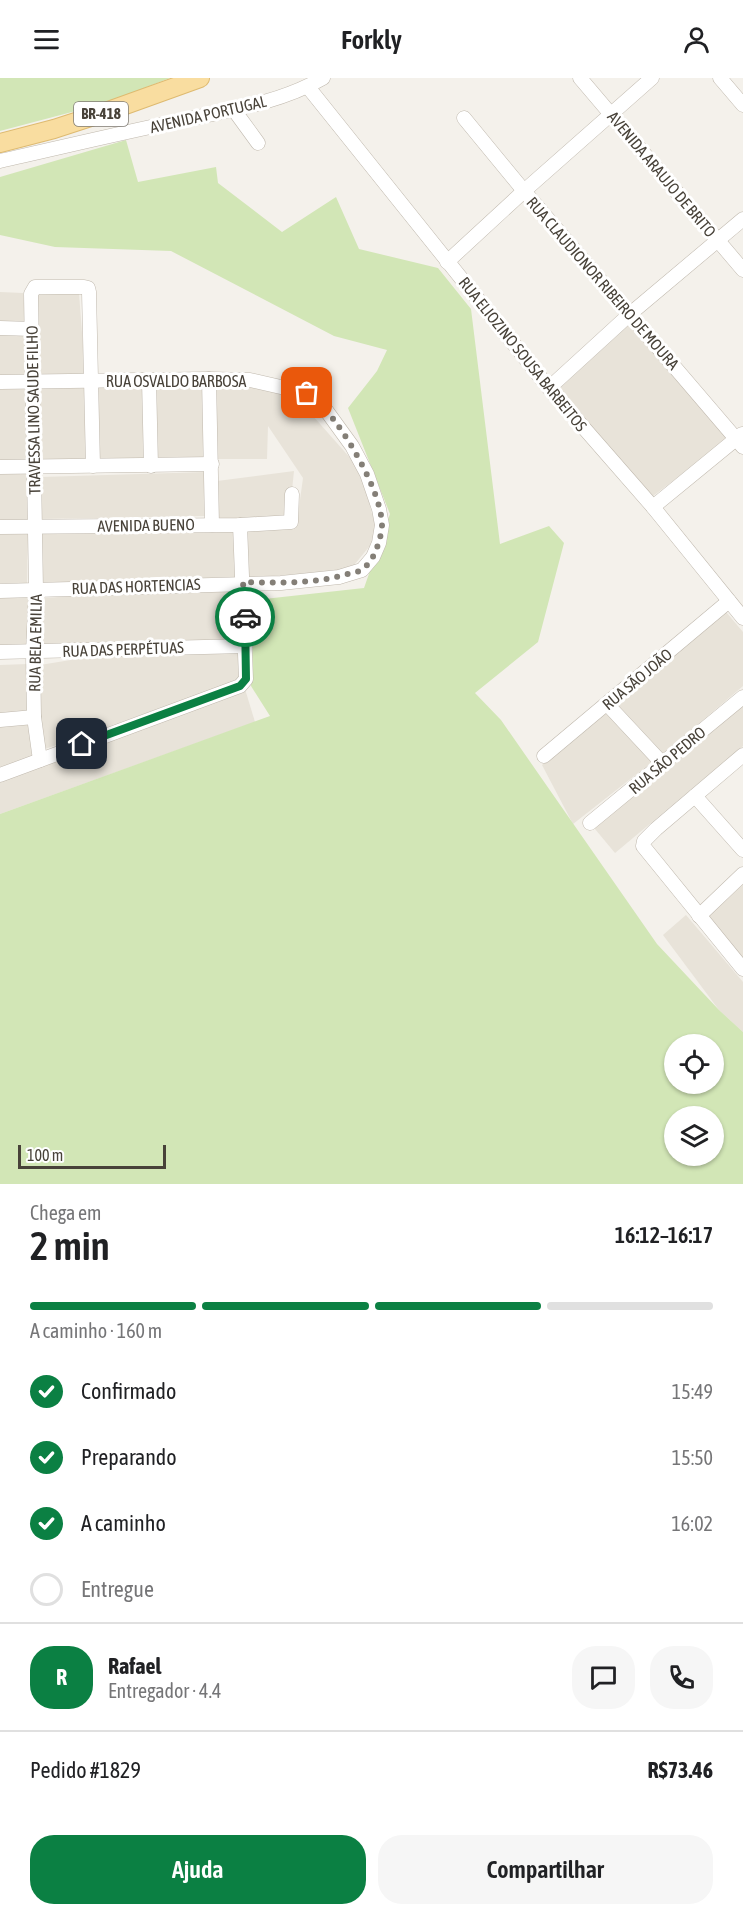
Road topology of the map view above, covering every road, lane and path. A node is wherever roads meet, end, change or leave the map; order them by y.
1 (200, 78) edge
2 (323, 78) edge
3 (580, 78) edge
4 (652, 78) edge
5 (720, 78) edge
6 (308, 87) junction
7 (743, 105) edge
8 (234, 110) junction
9 (611, 114) junction
10 (464, 117) dead end
11 (0, 143) edge
12 (258, 143) dead end
13 (0, 161) edge
14 (524, 191) junction
15 (743, 219) edge
16 (717, 240) junction
17 (447, 262) junction
18 (743, 270) edge
19 (630, 314) junction
20 (0, 328) edge
21 (32, 329) junction
22 (209, 379) junction
23 (149, 380) junction
24 (32, 381) junction
25 (92, 381) junction
26 (0, 382) edge
27 (549, 388) junction
28 (741, 440) edge
29 (212, 464) junction
30 (93, 466) junction
31 (151, 466) junction
32 (0, 467) edge
33 (33, 467) junction
34 (292, 494) dead end
35 (653, 507) junction
36 (212, 525) junction
37 (240, 525) junction
38 (35, 526) junction
39 (0, 527) edge
40 (373, 557) joint
41 (243, 582) junction
42 (36, 590) junction
43 (0, 591) edge
44 (729, 601) junction
45 (743, 618) edge
46 (245, 646) junction
47 (33, 651) junction
48 (0, 652) edge
49 (743, 697) edge
50 (607, 704) junction
51 (34, 717) junction
52 (0, 720) edge
53 (743, 755) edge
54 (544, 756) dead end
55 (40, 760) junction
56 (663, 764) junction
57 (0, 775) edge
58 (695, 796) junction
59 (590, 823) dead end
60 (743, 850) edge
61 (743, 874) edge
62 (699, 916) junction
63 (743, 969) edge

1 - 11 main road, BR-418
2 - 6 street, AVENIDA PORTUGAL
3 - 9 street, AVENIDA ARAUJO DE BRITO
4 - 9 street
5 - 7 street
6 - 8 street, AVENIDA PORTUGAL
6 - 17 street, RUA ELIOZINO SOUSA BARBEITOS
8 - 12 street
8 - 13 street, AVENIDA PORTUGAL
9 - 14 street
9 - 16 street, AVENIDA ARAUJO DE BRITO
10 - 14 street, RUA CLAUDIONOR RIBEIRO DE MOURA
14 - 17 street
14 - 19 street, RUA CLAUDIONOR RIBEIRO DE MOURA
15 - 16 street
16 - 18 street, AVENIDA ARAUJO DE BRITO
16 - 19 street
17 - 27 street, RUA ELIOZINO SOUSA BARBEITOS
19 - 27 street
19 - 28 street, RUA CLAUDIONOR RIBEIRO DE MOURA
20 - 21 street
21 - 24 street, TRAVESSA LINO SAUDE FILHO
21 - 25 street, TRAVESSA LINO SAUDE FILHO
22 - 23 street, RUA OSVALDO BARBOSA
22 - 29 street
22 - 40 street, RUA OSVALDO BARBOSA
23 - 25 street, RUA OSVALDO BARBOSA
23 - 31 street
24 - 25 street, RUA OSVALDO BARBOSA
24 - 26 street, RUA OSVALDO BARBOSA
24 - 33 street, TRAVESSA LINO SAUDE FILHO
25 - 30 street
27 - 35 street, RUA ELIOZINO SOUSA BARBEITOS
28 - 35 street
29 - 31 street
29 - 36 street
30 - 31 street
30 - 33 street
32 - 33 street
33 - 38 street, TRAVESSA LINO SAUDE FILHO
34 - 37 street, AVENIDA BUENO
35 - 44 street, RUA ELIOZINO SOUSA BARBEITOS
36 - 37 street, AVENIDA BUENO
36 - 38 street, AVENIDA BUENO
37 - 41 street
38 - 39 street, AVENIDA BUENO
38 - 42 street, RUA BELA EMILIA
40 - 41 street, RUA DAS HORTENCIAS
41 - 42 street, RUA DAS HORTENCIAS
41 - 46 street
42 - 43 street, RUA DAS HORTENCIAS
42 - 47 street, RUA BELA EMILIA
44 - 45 street, RUA ELIOZINO SOUSA BARBEITOS
44 - 50 street, RUA SÃO JOÃO
46 - 47 street, RUA DAS PERPÉTUAS
46 - 55 street
47 - 48 street, RUA DAS PERPÉTUAS
47 - 51 street, RUA BELA EMILIA
49 - 56 street, RUA SÃO PEDRO
50 - 54 street, RUA SÃO JOÃO
50 - 56 street
51 - 52 street
51 - 55 street, RUA BELA EMILIA
53 - 58 street
55 - 57 street
56 - 59 street, RUA SÃO PEDRO
58 - 60 street
58 - 62 street
61 - 62 street
62 - 63 street

